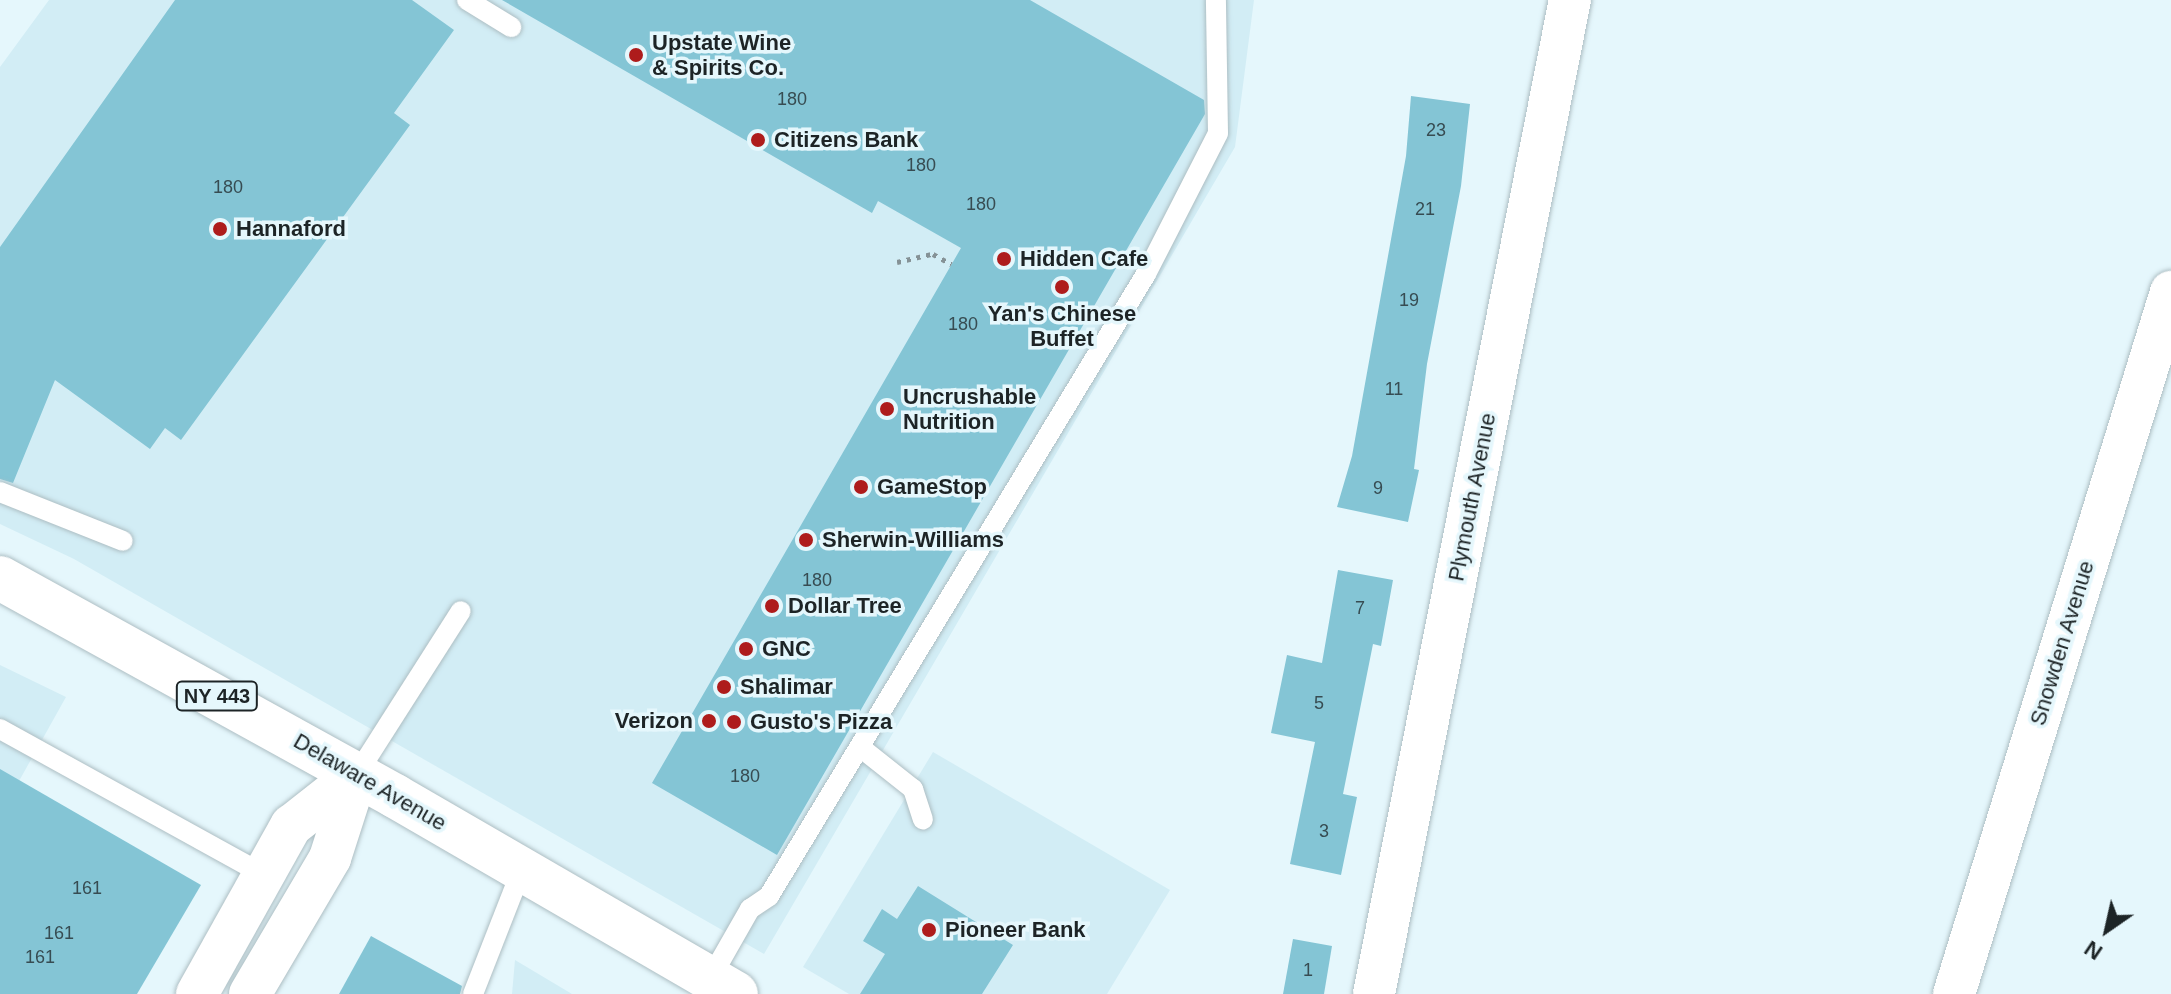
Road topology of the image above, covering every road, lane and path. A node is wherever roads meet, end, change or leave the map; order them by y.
1 (467, 0) edge
2 (1216, 0) edge
3 (1570, 0) edge
4 (511, 27) dead end
5 (897, 262) dead end
6 (951, 264) dead end
7 (2171, 292) edge
8 (0, 492) edge
9 (123, 541) dead end
10 (0, 578) edge
11 (461, 611) dead end
12 (0, 729) edge
13 (860, 747) junction
14 (357, 774) junction
15 (923, 819) dead end
16 (522, 869) junction
17 (266, 876) junction
18 (723, 986) edge
19 (197, 994) edge
20 (250, 994) edge
21 (473, 994) edge
22 (1374, 994) edge
23 (1954, 994) edge

1 - 4 lane
2 - 13 lane
3 - 22 street, Plymouth Avenue
5 - 6 path
7 - 23 street, Snowden Avenue
8 - 9 lane
10 - 14 main road, Delaware Avenue / NY 443
11 - 14 lane
12 - 17 lane
13 - 15 lane
13 - 18 lane
14 - 16 main road, Delaware Avenue / NY 443
14 - 17 street
14 - 20 street
16 - 18 main road, Delaware Avenue / NY 443
16 - 21 lane
17 - 19 street

